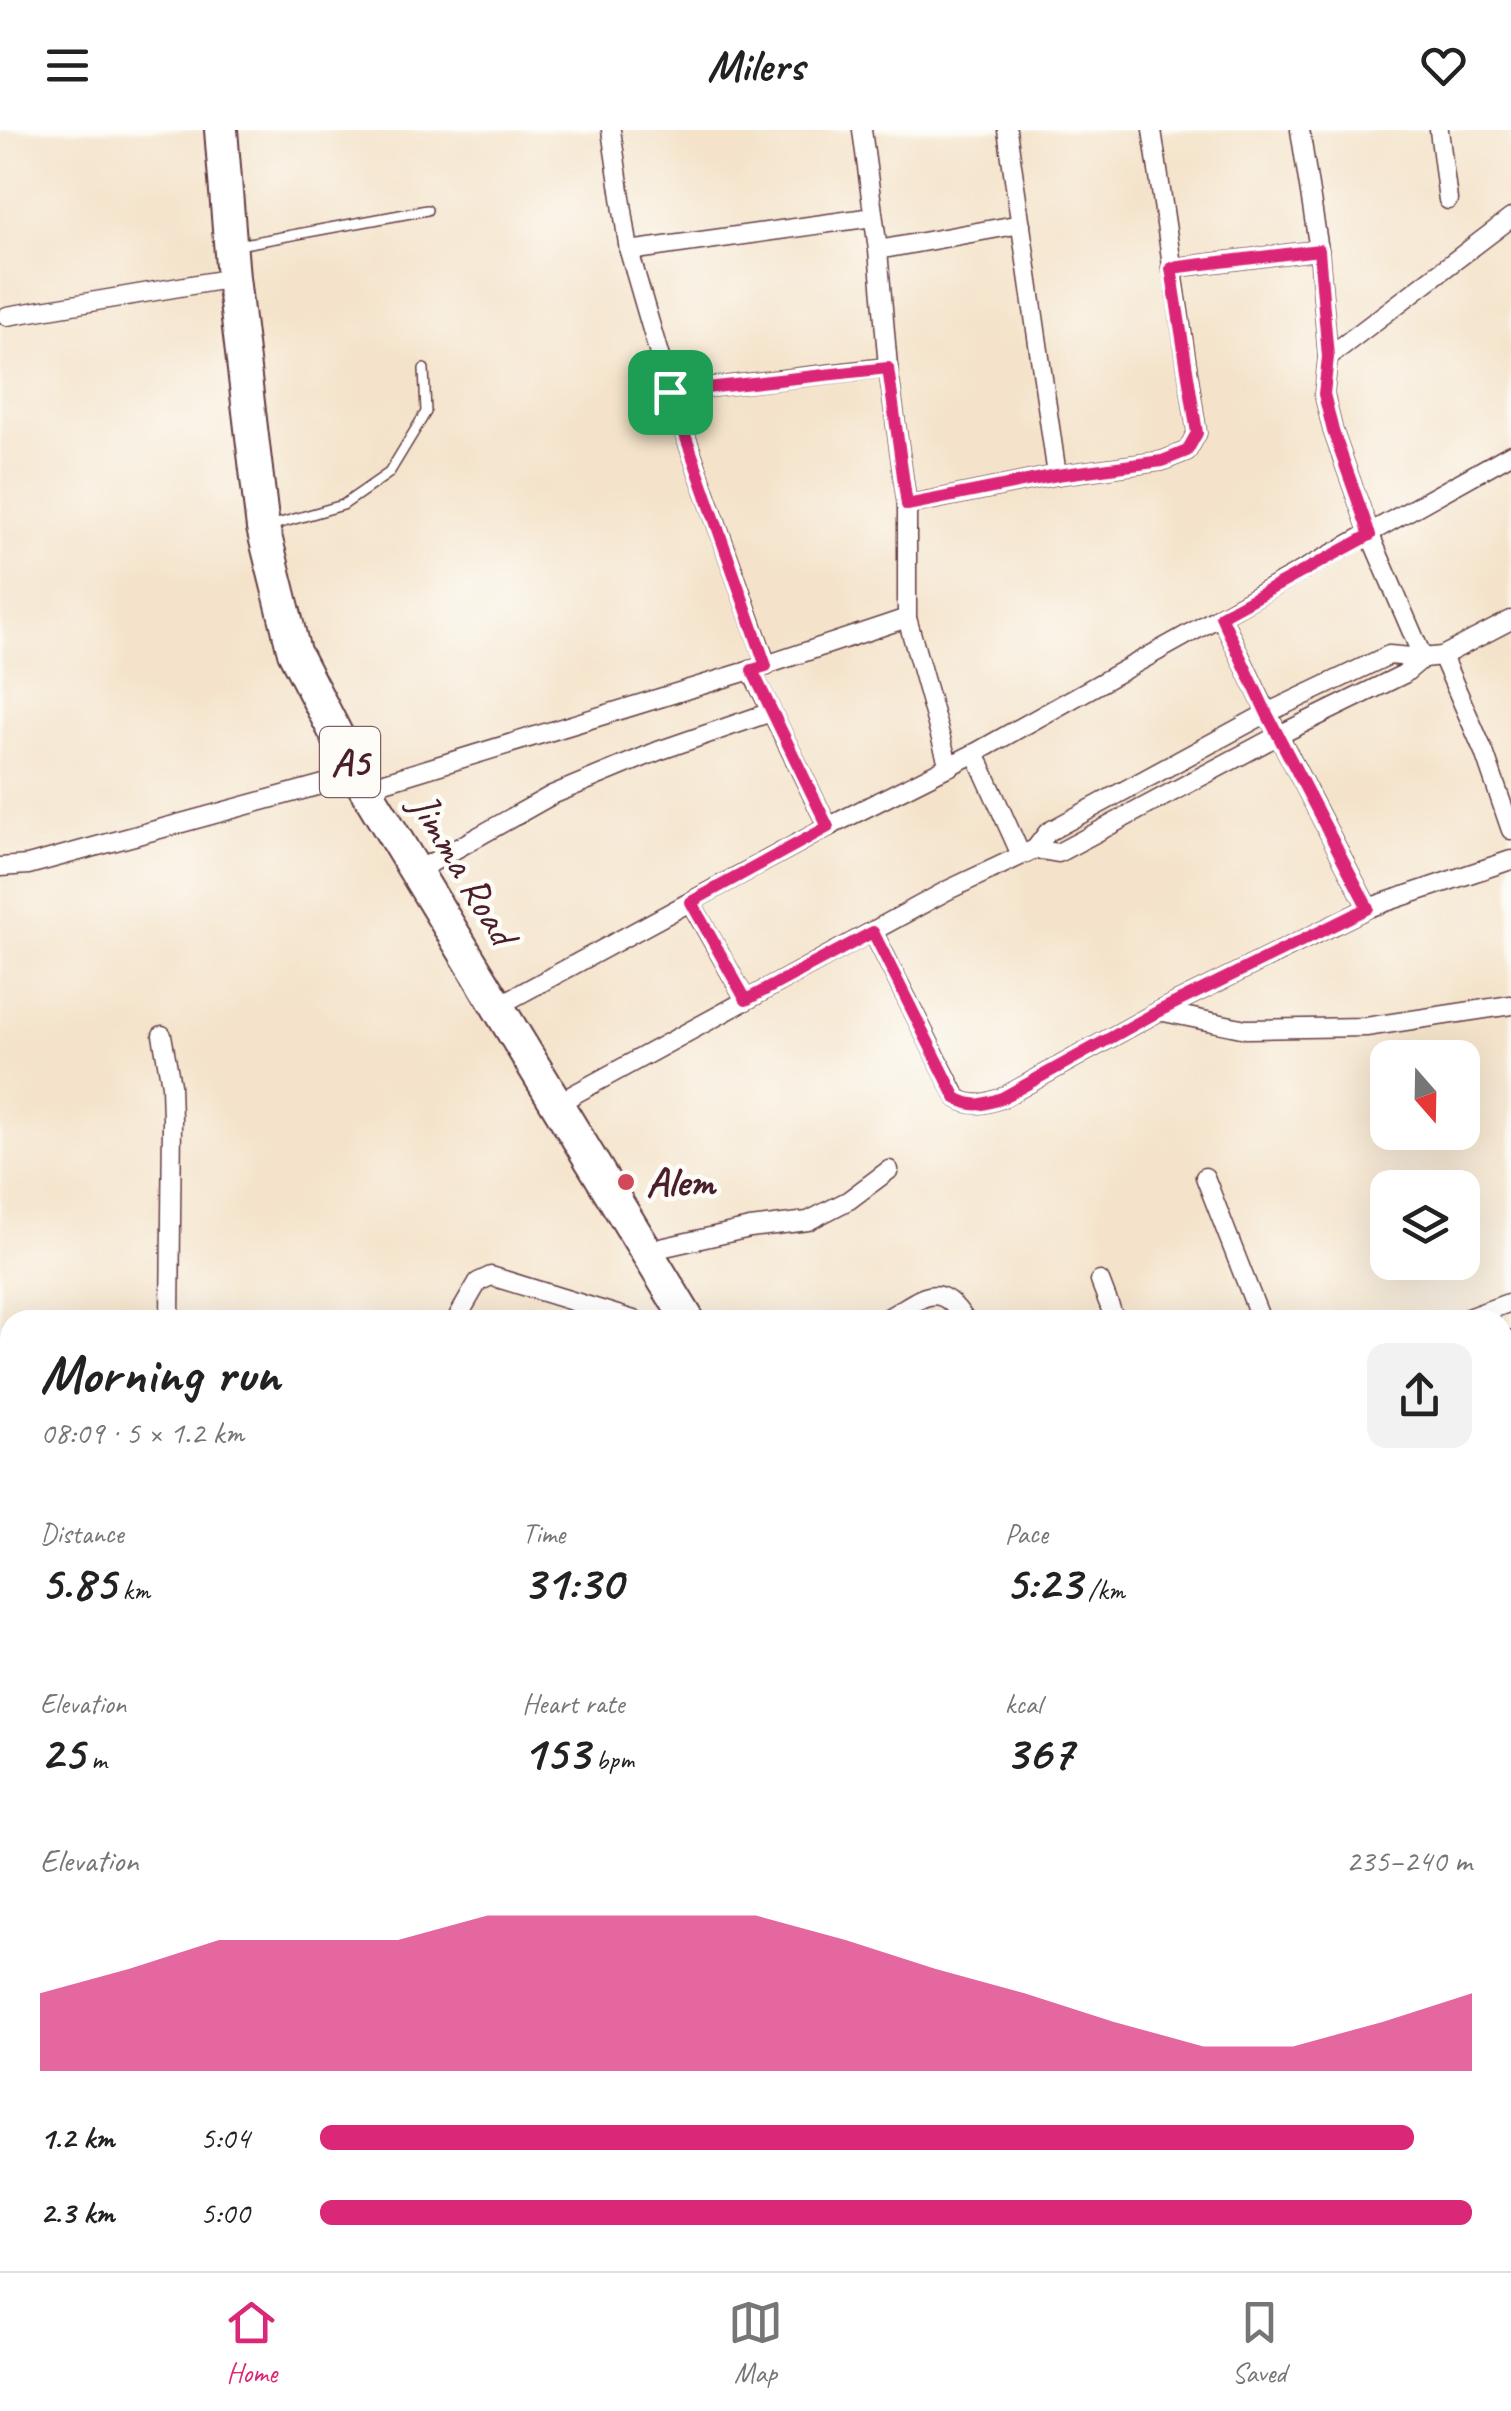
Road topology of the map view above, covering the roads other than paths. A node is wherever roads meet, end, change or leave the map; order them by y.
1 (221, 130) edge
2 (611, 130) edge
3 (862, 130) edge
4 (1007, 130) edge
5 (1152, 130) edge
6 (1300, 130) edge
7 (1438, 130) edge
8 (1448, 200) dead end
9 (427, 210) dead end
10 (874, 217) junction
11 (1511, 218) edge
12 (1021, 224) junction
13 (878, 250) junction
14 (1319, 250) junction
15 (629, 251) junction
16 (232, 262) junction
17 (1171, 268) junction
18 (7, 316) dead end
19 (1328, 357) junction
20 (888, 368) junction
21 (424, 369) dead end
22 (670, 392) junction
23 (1511, 454) edge
24 (1057, 475) junction
25 (907, 505) junction
26 (262, 528) junction
27 (1370, 535) junction
28 (1221, 616) junction
29 (907, 618) junction
30 (1511, 620) edge
31 (1433, 657) junction
32 (759, 668) junction
33 (771, 712) junction
34 (1267, 714) junction
35 (1279, 735) junction
36 (975, 753) junction
37 (949, 767) junction
38 (361, 782) junction
39 (828, 827) junction
40 (1511, 830) edge
41 (1028, 852) junction
42 (1511, 860) edge
43 (0, 866) edge
44 (415, 872) junction
45 (691, 902) junction
46 (1368, 908) junction
47 (873, 932) junction
48 (746, 1000) junction
49 (1511, 1005) edge
50 (496, 1008) junction
51 (1159, 1011) junction
52 (162, 1035) dead end
53 (558, 1103) junction
54 (889, 1170) dead end
55 (1205, 1177) dead end
56 (646, 1251) junction
57 (1100, 1281) dead end
58 (170, 1310) edge
59 (462, 1310) edge
60 (601, 1310) edge
61 (682, 1310) edge
62 (902, 1310) edge
63 (959, 1310) edge
64 (1111, 1310) edge
65 (1258, 1310) edge

1 - 16 highway, Jimma Road / A5
2 - 15 street
3 - 10 street
4 - 12 street
5 - 17 street
6 - 14 street
7 - 8 street
9 - 16 lane
10 - 13 street
10 - 15 street
11 - 19 street
12 - 13 street
12 - 24 street
13 - 20 street
14 - 17 street
14 - 19 street
15 - 22 street
16 - 18 street
16 - 26 highway, Jimma Road / A5
17 - 24 street
19 - 27 street
20 - 22 street
20 - 25 street
21 - 26 lane
22 - 32 street
23 - 27 street
24 - 25 street
25 - 29 street
26 - 38 highway, Jimma Road / A5
27 - 28 street
27 - 31 street
28 - 34 street
28 - 36 street
29 - 32 street
29 - 37 street
30 - 31 street
31 - 34 street
31 - 35 street
31 - 40 street
32 - 33 street
32 - 38 street
33 - 39 street
33 - 44 street
34 - 35 street
34 - 41 street
35 - 41 street
35 - 46 street
36 - 37 street
36 - 41 street
37 - 39 street
38 - 43 street
38 - 44 highway, Jimma Road / A5
39 - 45 street
41 - 47 street
42 - 46 street
44 - 50 highway, Jimma Road / A5
45 - 48 street
45 - 50 street
46 - 51 street
47 - 48 street
47 - 51 street
48 - 53 street
49 - 51 street
50 - 53 highway, Jimma Road / A5
52 - 58 street
53 - 56 highway, Jimma Road / A5
54 - 56 street
55 - 65 street
56 - 61 highway, Jimma Road / A5
57 - 64 street
59 - 60 street
62 - 63 street

